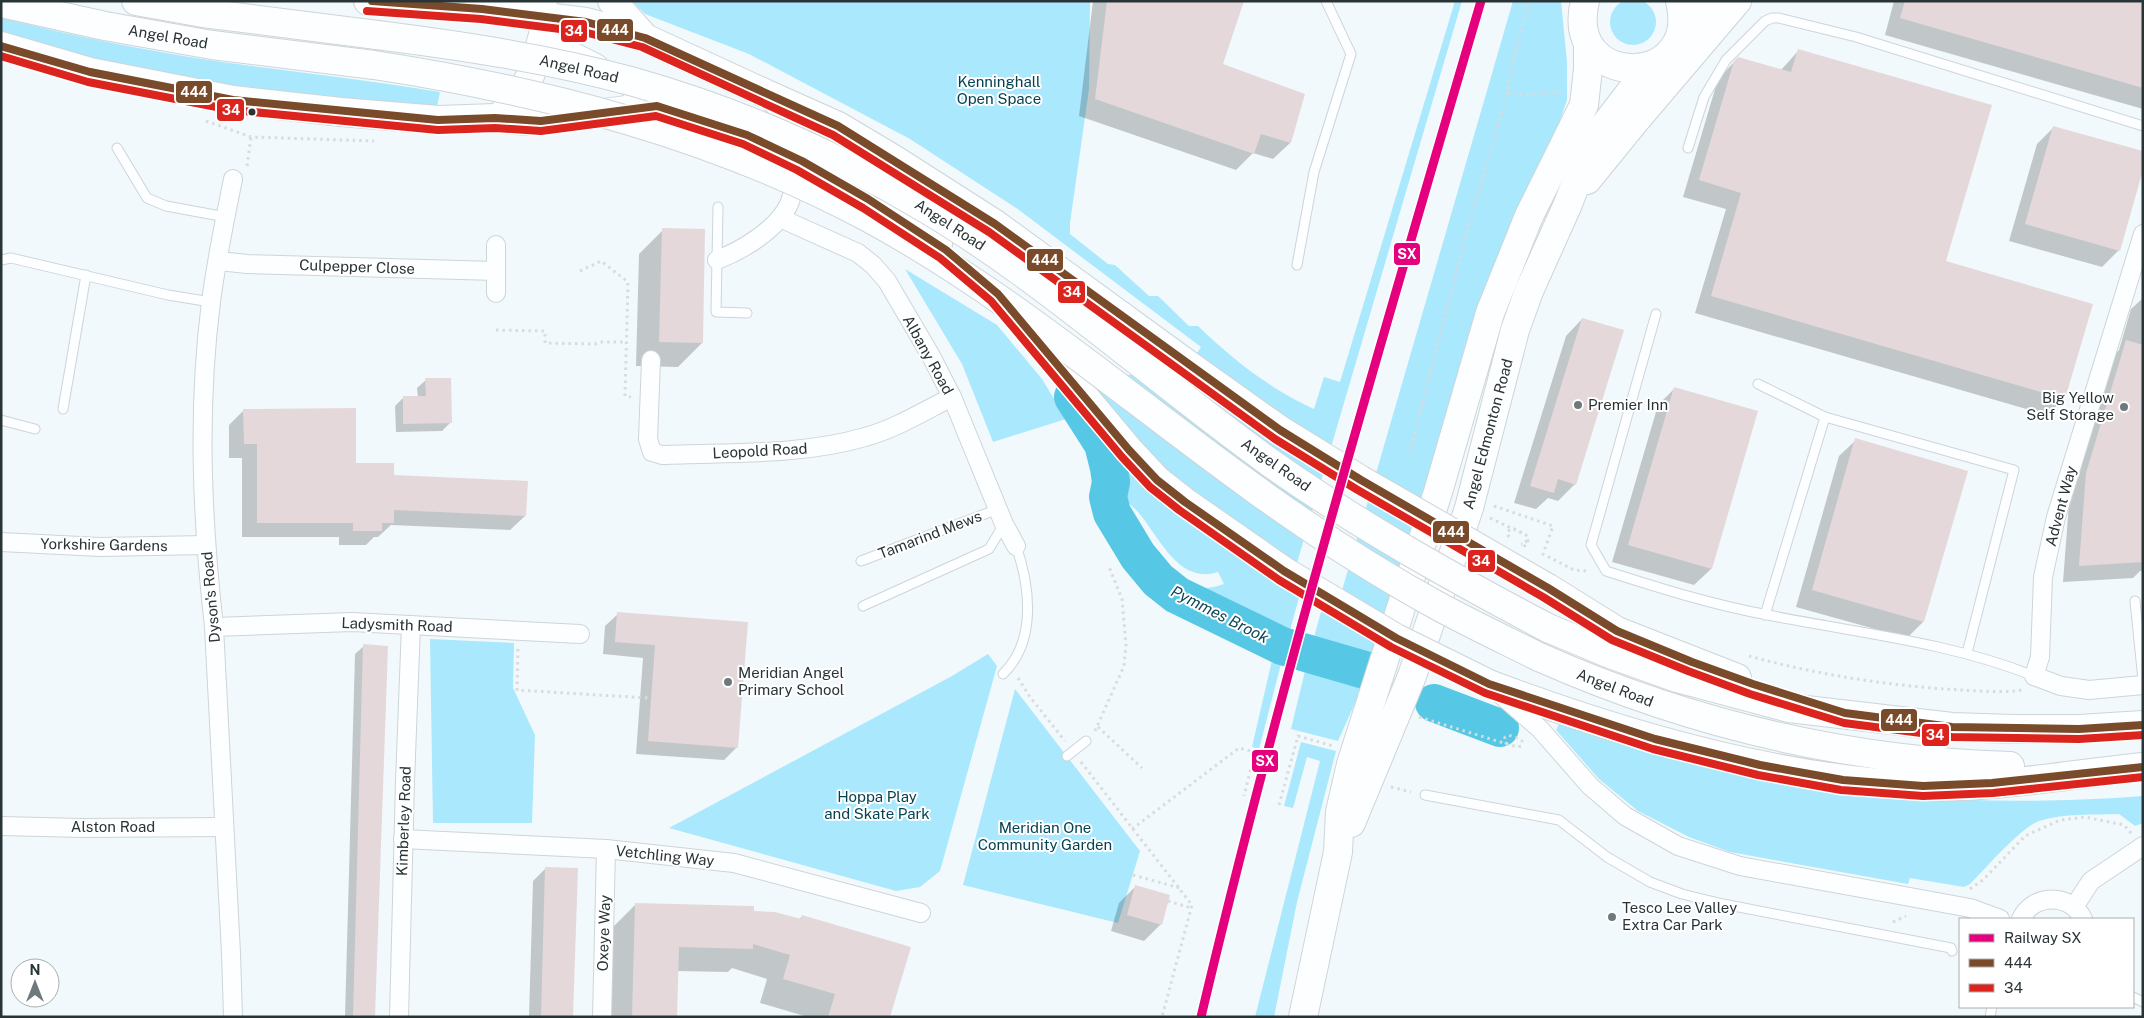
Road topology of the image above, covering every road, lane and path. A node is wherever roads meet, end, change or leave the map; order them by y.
1 (136, 1) edge
2 (368, 1) edge
3 (612, 1) edge
4 (1326, 1) edge
5 (1529, 1) edge
6 (1585, 1) edge
7 (1680, 1) edge
8 (1707, 1) edge
9 (1737, 1) edge
10 (1, 3) edge
11 (548, 14) edge
12 (645, 38) junction
13 (1679, 40) junction
14 (1588, 45) junction
15 (1, 46) edge
16 (1660, 62) junction
17 (1587, 87) junction
18 (762, 92) junction
19 (1507, 93) junction
20 (657, 106) junction
21 (495, 118) junction
22 (2143, 126) edge
23 (251, 137) dead end
24 (117, 148) dead end
25 (1688, 148) dead end
26 (802, 161) junction
27 (240, 176) joint
28 (1568, 204) junction
29 (718, 207) dead end
30 (226, 217) junction
31 (780, 218) junction
32 (2143, 234) edge
33 (496, 245) dead end
34 (1, 260) edge
35 (717, 260) junction
36 (219, 261) junction
37 (1298, 265) dead end
38 (496, 271) junction
39 (580, 271) dead end
40 (86, 276) junction
41 (496, 293) dead end
42 (211, 302) junction
43 (747, 313) dead end
44 (1656, 314) dead end
45 (496, 330) dead end
46 (626, 342) junction
47 (651, 360) dead end
48 (1758, 384) dead end
49 (952, 397) junction
50 (650, 398) junction
51 (63, 409) dead end
52 (1825, 417) junction
53 (1, 420) edge
54 (35, 429) dead end
55 (1410, 453) dead end
56 (1493, 505) dead end
57 (1001, 516) junction
58 (1489, 518) dead end
59 (1509, 537) dead end
60 (1, 542) edge
61 (1521, 544) dead end
62 (206, 545) junction
63 (1016, 546) joint
64 (1523, 550) dead end
65 (861, 561) dead end
66 (1110, 567) dead end
67 (1606, 571) junction
68 (2135, 600) dead end
69 (863, 606) dead end
70 (1765, 615) junction
71 (411, 625) junction
72 (214, 628) junction
73 (519, 631) junction
74 (580, 634) dead end
75 (1967, 653) junction
76 (1741, 654) dead end
77 (1011, 666) junction
78 (1003, 674) dead end
79 (2034, 676) junction
80 (2143, 680) edge
81 (2143, 685) edge
82 (648, 698) dead end
83 (1515, 701) junction
84 (1845, 713) junction
85 (1412, 716) dead end
86 (2143, 725) edge
87 (1098, 727) junction
88 (1086, 741) joint
89 (1528, 741) dead end
90 (1355, 752) junction
91 (1070, 754) junction
92 (1142, 768) dead end
93 (2131, 769) edge
94 (1389, 786) dead end
95 (1425, 795) joint
96 (1244, 796) dead end
97 (1279, 805) dead end
98 (1, 826) edge
99 (224, 827) junction
100 (1132, 830) junction
101 (403, 839) junction
102 (2137, 840) edge
103 (606, 849) junction
104 (1338, 852) junction
105 (1133, 874) dead end
106 (1180, 888) junction
107 (1969, 890) dead end
108 (1168, 902) dead end
109 (1191, 908) junction
110 (922, 913) dead end
111 (2079, 913) edge
112 (1997, 918) edge
113 (2022, 918) edge
114 (1952, 951) dead end
115 (233, 1017) edge
116 (399, 1017) edge
117 (602, 1017) edge
118 (1162, 1017) edge
119 (1303, 1017) edge

1 - 84 main road, Angel Road, bridge
2 - 11 main road
3 - 12 main road
4 - 37 lane
5 - 19 path
6 - 14 main road, Angel Edmonton Road
7 - 13 main road
8 - 13 main road, Angel Edmonton Road
9 - 28 main road
10 - 93 main road, Angel Road, bridge
11 - 12 main road
11 - 20 main road
11 - 21 main road
12 - 18 main road
13 - 16 main road, Angel Edmonton Road
14 - 16 main road
14 - 17 main road, Angel Edmonton Road
15 - 21 main road
16 - 28 main road, Angel Edmonton Road
17 - 19 path
17 - 90 main road, Angel Edmonton Road
18 - 26 street
18 - 84 main road, bridge
19 - 55 path
20 - 21 main road
20 - 26 main road, Angel Road
22 - 25 lane
23 - 27 path
24 - 30 lane
26 - 31 street
26 - 83 main road, Angel Road, bridge
27 - 30 street, Dyson's Road
28 - 104 main road, Angel Edmonton Road
29 - 35 lane
30 - 36 street, Dyson's Road
31 - 35 street
31 - 49 street, Albany Road
32 - 79 street, Advent Way
33 - 38 street
34 - 40 lane
35 - 43 lane
36 - 38 street, Culpepper Close
36 - 42 street, Dyson's Road
38 - 41 street
39 - 46 path
40 - 42 lane
40 - 51 lane
42 - 62 street, Dyson's Road
44 - 67 lane
45 - 46 path
46 - 50 path
47 - 50 street, Leopold Road
48 - 52 lane
49 - 50 street, Leopold Road
49 - 57 street, Albany Road
52 - 70 lane
52 - 75 lane
53 - 54 lane
56 - 67 path
57 - 63 street, Albany Road
57 - 65 lane, Tamarind Mews
57 - 69 lane
58 - 61 path, bridge
59 - 64 path, bridge
60 - 62 street, Yorkshire Gardens
62 - 72 street, Dyson's Road
63 - 77 lane
66 - 87 path
67 - 70 lane
68 - 80 lane
70 - 75 lane
71 - 72 street, Ladysmith Road
71 - 73 street, Ladysmith Road
71 - 101 street, Kimberley Road
72 - 99 street, Dyson's Road
73 - 74 street, Ladysmith Road
73 - 82 path
75 - 79 lane
76 - 79 path
77 - 78 lane
77 - 91 path
79 - 81 street
83 - 93 main road, Angel Road
83 - 112 street
84 - 86 main road
85 - 89 path, bridge
87 - 88 path
87 - 92 path
88 - 91 lane
90 - 97 path
90 - 104 main road, Angel Edmonton Road
91 - 100 path
94 - 95 path
95 - 114 lane
96 - 100 path
98 - 99 street, Alston Road
99 - 115 street, Dyson's Road
100 - 106 path
101 - 103 street, Vetchling Way
101 - 116 street, Kimberley Road
102 - 107 path
102 - 111 street
103 - 110 street, Vetchling Way
103 - 117 street, Oxeye Way
104 - 119 main road, Angel Edmonton Road
105 - 106 path
106 - 109 path
108 - 109 path
109 - 118 path
111 - 113 street

